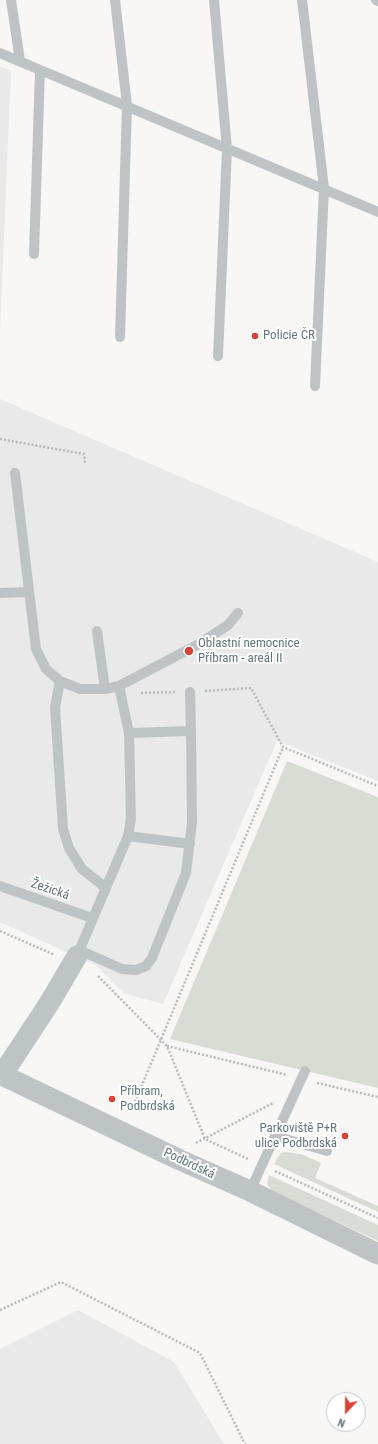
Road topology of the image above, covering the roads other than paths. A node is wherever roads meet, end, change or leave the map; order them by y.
1 (11, 0) edge
2 (115, 0) edge
3 (214, 0) edge
4 (302, 0) edge
5 (0, 53) edge
6 (20, 61) junction
7 (40, 70) junction
8 (127, 105) junction
9 (227, 149) junction
10 (324, 188) junction
11 (378, 212) edge
12 (34, 254) dead end
13 (120, 337) dead end
14 (218, 356) dead end
15 (315, 386) dead end
16 (15, 473) dead end
17 (29, 592) junction
18 (0, 593) edge
19 (238, 613) dead end
20 (98, 631) dead end
21 (60, 681) junction
22 (105, 689) junction
23 (120, 690) junction
24 (190, 692) road end
25 (191, 731) junction
26 (129, 733) junction
27 (128, 836) junction
28 (190, 844) junction
29 (0, 886) edge
30 (106, 888) junction
31 (92, 918) junction
32 (72, 954) junction
33 (1, 1074) edge
34 (304, 1075) road end
35 (275, 1136) junction
36 (327, 1151) dead end
37 (250, 1191) junction
38 (378, 1254) edge

1 - 6 lane
2 - 8 lane
3 - 9 lane
4 - 10 lane
5 - 6 lane
6 - 7 lane
7 - 8 lane
7 - 12 lane
8 - 9 lane
8 - 13 lane
9 - 10 lane
9 - 14 lane
10 - 11 lane
10 - 15 lane
16 - 17 lane
17 - 18 lane
17 - 21 lane
19 - 23 lane
20 - 22 lane
21 - 22 lane
21 - 30 lane
22 - 23 lane
23 - 26 lane
24 - 25 lane
25 - 26 lane
25 - 28 lane
26 - 27 lane
27 - 28 lane
27 - 30 lane
28 - 32 lane
29 - 31 lane, Žežická
30 - 31 lane
31 - 32 lane
32 - 33 street
33 - 37 street, Podbrdská
34 - 35 lane
35 - 36 lane
35 - 37 lane
37 - 38 street, Podbrdská

